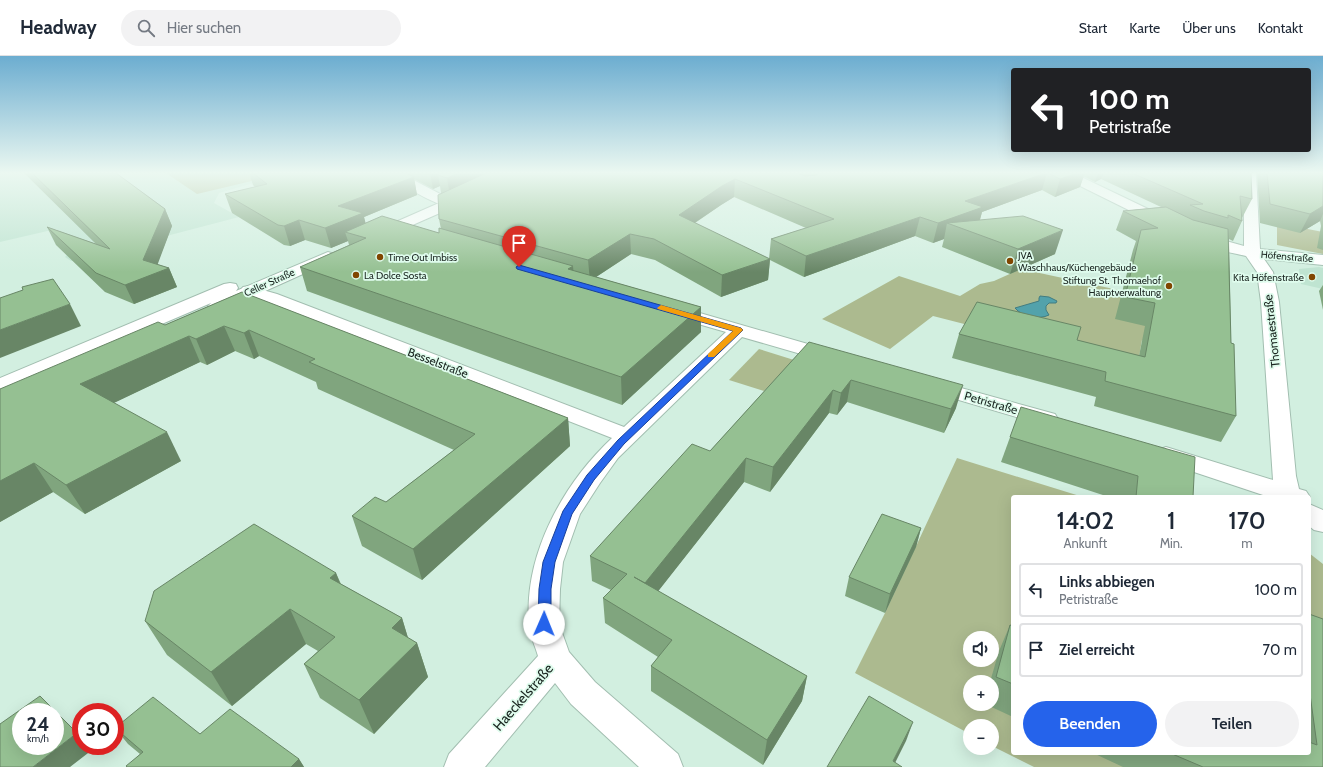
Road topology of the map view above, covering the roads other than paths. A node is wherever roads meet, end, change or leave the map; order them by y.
1 (436, 206) edge
2 (1132, 206) edge
3 (1251, 206) edge
4 (1176, 228) edge
5 (390, 231) edge
6 (1190, 235) edge
7 (1252, 253) junction
8 (1323, 260) edge
9 (249, 291) junction
10 (654, 306) edge
11 (739, 330) junction
12 (848, 362) edge
13 (914, 381) edge
14 (0, 386) edge
15 (0, 401) edge
16 (1069, 426) edge
17 (627, 436) junction
18 (1150, 450) edge
19 (1290, 495) edge
20 (1295, 495) edge
21 (1311, 502) edge
22 (1323, 506) edge
23 (1311, 515) edge
24 (1323, 524) edge
25 (555, 659) junction
26 (462, 767) edge
27 (665, 767) edge

1 - 5 street
2 - 4 street
3 - 7 street
6 - 7 street, Höfenstraße
7 - 8 street, Höfenstraße
7 - 20 street, Thomaestraße
9 - 14 street, Celler Straße
9 - 15 street, Celler Straße
9 - 17 street, Besselstraße
10 - 11 street
11 - 12 street
11 - 17 street, Haeckelstraße
13 - 16 street, Petristraße
17 - 25 street, Haeckelstraße
18 - 19 street
21 - 22 street
23 - 24 street
25 - 26 street, Haeckelstraße
25 - 27 street

